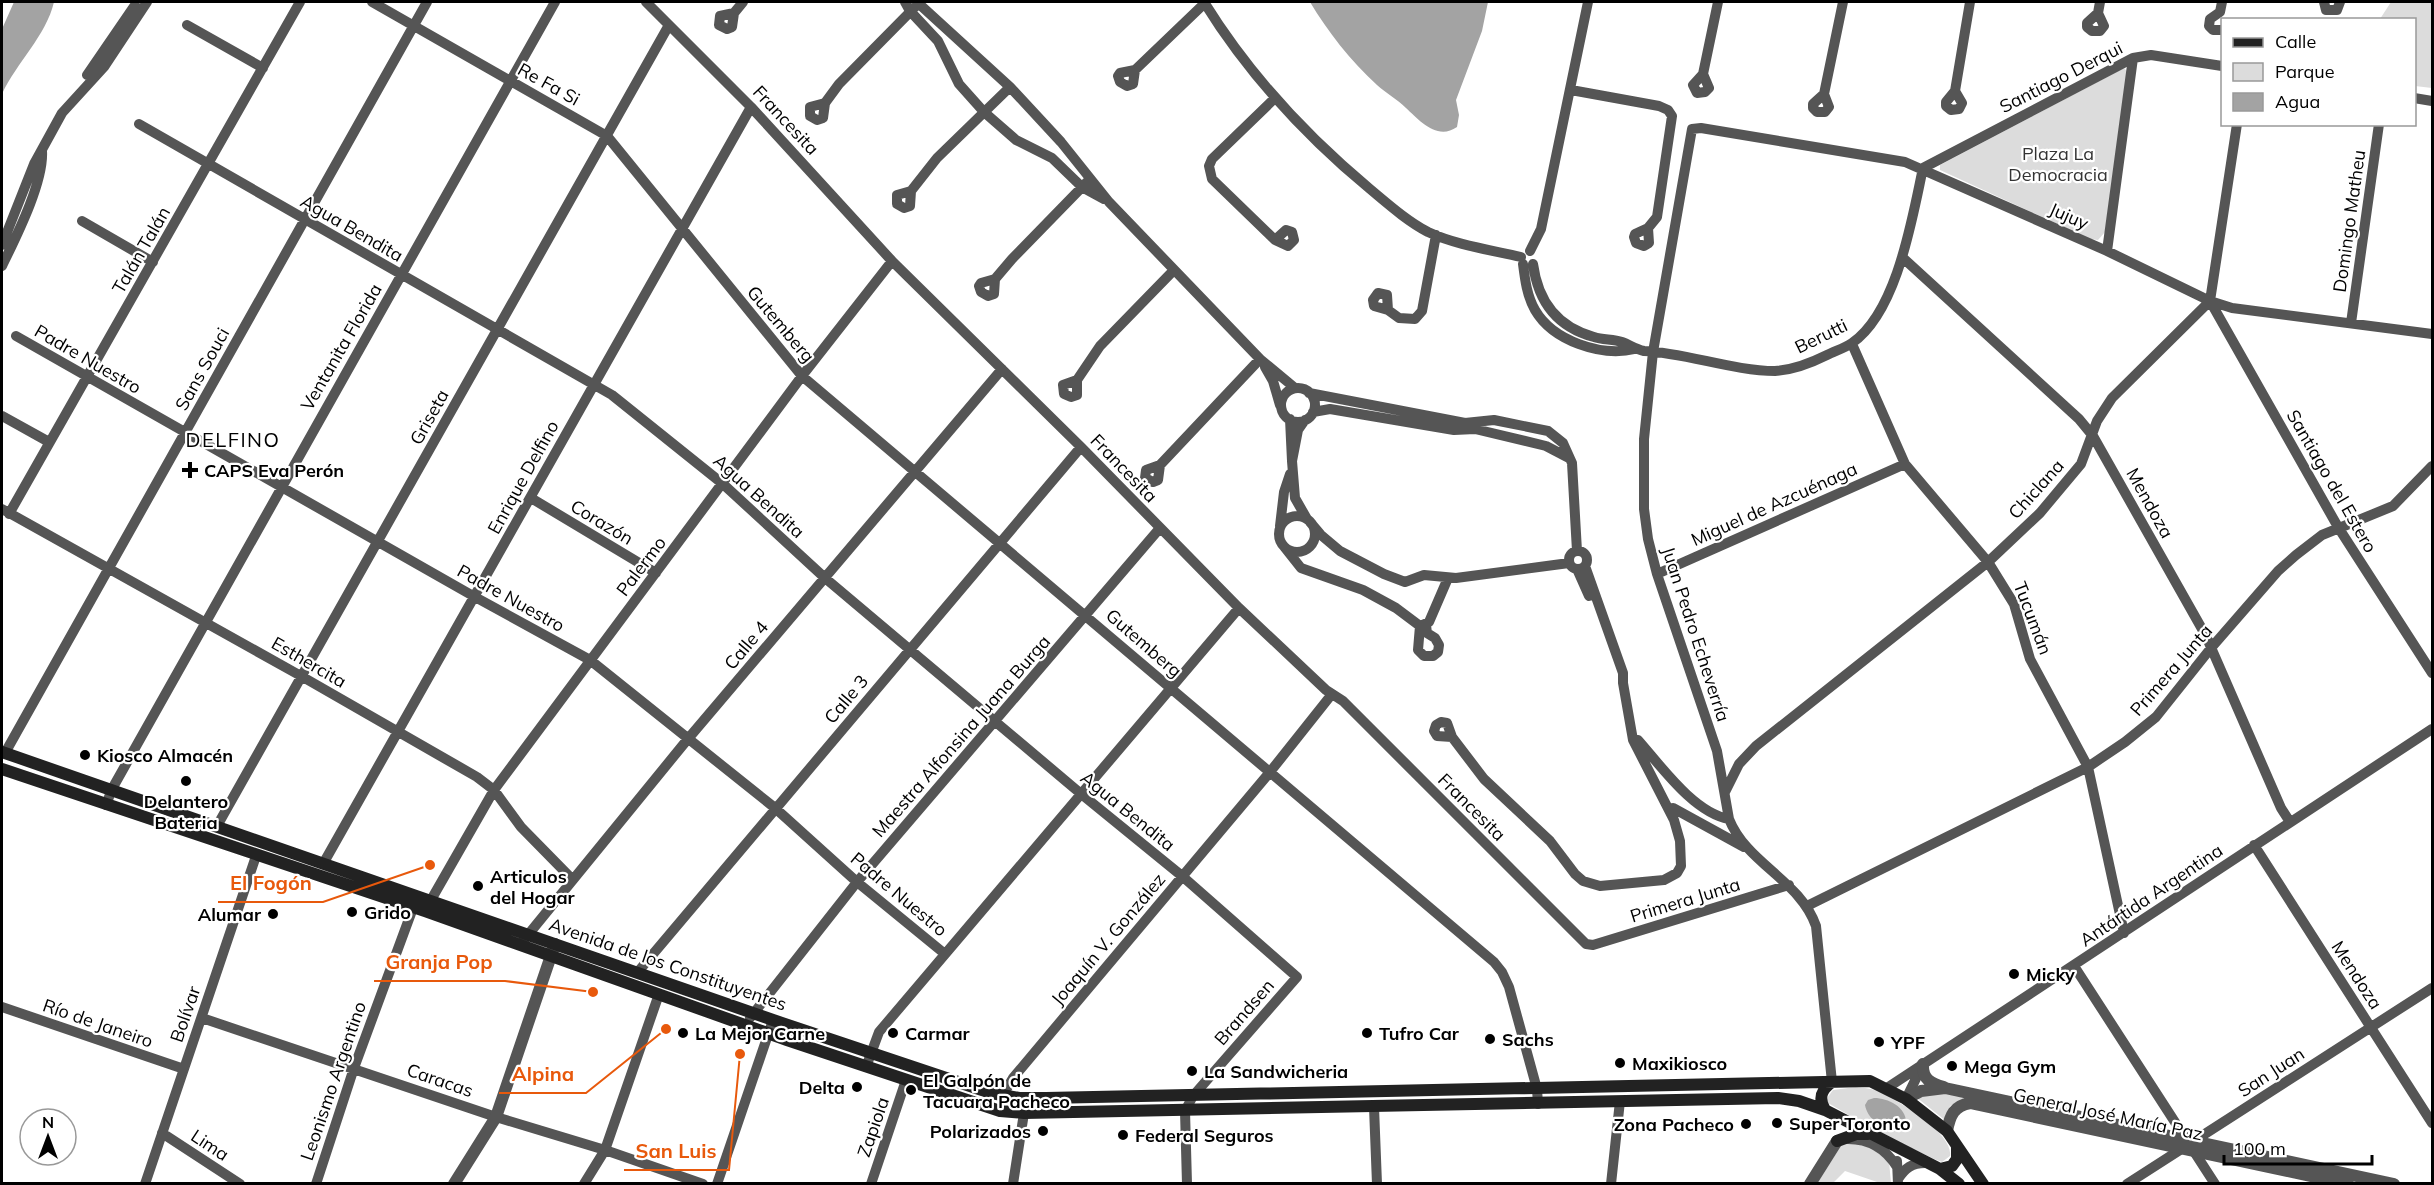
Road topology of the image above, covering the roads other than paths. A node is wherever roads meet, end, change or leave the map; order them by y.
1 (300, 2) edge
2 (372, 2) edge
3 (428, 2) edge
4 (555, 2) edge
5 (646, 2) edge
6 (743, 2) edge
7 (918, 2) edge
8 (1205, 2) edge
9 (1588, 2) edge
10 (1718, 2) edge
11 (1843, 2) edge
12 (1970, 2) edge
13 (2324, 2) edge
14 (2340, 2) edge
15 (139, 3) edge
16 (908, 6) edge
17 (2222, 11) edge
18 (734, 13) dead end
19 (188, 25) dead end
20 (414, 25) junction
21 (669, 25) junction
22 (2221, 30) edge
23 (2133, 58) junction
24 (2221, 66) edge
25 (263, 68) junction
26 (1135, 70) dead end
27 (1703, 74) dead end
28 (510, 81) junction
29 (1011, 87) junction
30 (1571, 90) junction
31 (1955, 91) dead end
32 (1824, 94) dead end
33 (2416, 98) edge
34 (1274, 99) junction
35 (2433, 101) edge
36 (825, 103) dead end
37 (752, 107) junction
38 (984, 112) junction
39 (139, 124) dead end
40 (2237, 126) edge
41 (2379, 126) edge
42 (1692, 129) joint
43 (607, 136) junction
44 (42, 151) junction
45 (208, 165) junction
46 (1923, 168) junction
47 (1086, 182) junction
48 (911, 191) dead end
49 (305, 220) junction
50 (82, 221) dead end
51 (1648, 228) dead end
52 (681, 229) junction
53 (1436, 235) junction
54 (1275, 240) dead end
55 (2, 245) edge
56 (2107, 251) junction
57 (1902, 257) junction
58 (1527, 259) junction
59 (2, 261) edge
60 (892, 261) junction
61 (153, 262) junction
62 (1174, 270) junction
63 (401, 275) junction
64 (995, 279) dead end
65 (2210, 301) junction
66 (1388, 310) dead end
67 (2351, 323) junction
68 (498, 329) junction
69 (2433, 334) edge
70 (16, 336) dead end
71 (1852, 344) junction
72 (1653, 352) junction
73 (1260, 359) junction
74 (1002, 369) junction
75 (802, 376) junction
76 (87, 377) junction
77 (1077, 380) dead end
78 (595, 383) junction
79 (1295, 388) junction
80 (1310, 393) junction
81 (1281, 407) junction
82 (2, 416) edge
83 (1309, 416) junction
84 (1290, 420) junction
85 (1469, 426) junction
86 (185, 433) junction
87 (2093, 436) junction
88 (49, 442) junction
89 (1081, 447) junction
90 (1905, 464) junction
91 (1160, 465) dead end
92 (1292, 466) junction
93 (2433, 466) edge
94 (914, 472) junction
95 (723, 484) junction
96 (281, 486) junction
97 (531, 498) junction
98 (5, 511) edge
99 (1309, 521) junction
100 (1160, 528) junction
101 (1280, 528) junction
102 (2338, 528) junction
103 (378, 542) junction
104 (999, 544) junction
105 (1282, 544) junction
106 (1577, 551) junction
107 (1988, 562) junction
108 (1577, 566) junction
109 (108, 569) junction
110 (656, 573) junction
111 (1657, 574) junction
112 (825, 578) junction
113 (1448, 578) junction
114 (475, 597) junction
115 (1239, 608) junction
116 (1086, 615) junction
117 (204, 622) junction
118 (2211, 648) junction
119 (911, 649) junction
120 (590, 660) junction
121 (2433, 673) edge
122 (301, 676) junction
123 (1171, 688) junction
124 (1332, 694) junction
125 (995, 721) junction
126 (2433, 729) edge
127 (398, 732) junction
128 (1632, 733) junction
129 (1452, 737) dead end
130 (687, 740) junction
131 (3, 753) edge
132 (2088, 767) junction
133 (2, 769) edge
134 (1270, 772) junction
135 (1681, 787) junction
136 (112, 789) junction
137 (494, 790) junction
138 (1725, 792) junction
139 (1080, 793) junction
140 (1661, 796) junction
141 (106, 805) junction
142 (775, 808) junction
143 (1670, 808) junction
144 (1729, 819) junction
145 (2290, 822) junction
146 (218, 826) junction
147 (2253, 845) junction
148 (1747, 849) junction
149 (256, 856) junction
150 (323, 864) junction
151 (1182, 876) junction
152 (572, 879) junction
153 (857, 882) junction
154 (1789, 885) junction
155 (431, 900) junction
156 (1808, 906) junction
157 (412, 908) junction
158 (527, 933) junction
159 (2124, 933) junction
160 (520, 945) junction
161 (1590, 946) joint
162 (553, 950) junction
163 (945, 954) junction
164 (2074, 966) junction
165 (637, 973) junction
166 (1297, 977) joint
167 (2433, 988) edge
168 (659, 994) junction
169 (2, 1007) edge
170 (752, 1013) junction
171 (202, 1018) junction
172 (773, 1020) junction
173 (747, 1025) junction
174 (2371, 1028) junction
175 (768, 1033) junction
176 (870, 1053) junction
177 (1923, 1064) junction
178 (866, 1067) junction
179 (354, 1068) junction
180 (184, 1069) junction
181 (906, 1080) junction
182 (1832, 1082) junction
183 (1887, 1088) junction
184 (1945, 1088) junction
185 (1537, 1089) junction
186 (1003, 1095) junction
187 (1193, 1096) junction
188 (1906, 1099) junction
189 (1620, 1101) junction
190 (1538, 1104) junction
191 (1374, 1107) junction
192 (1825, 1110) junction
193 (1185, 1111) junction
194 (1024, 1113) junction
195 (496, 1117) junction
196 (1837, 1117) junction
197 (2433, 1123) edge
198 (1947, 1131) junction
199 (162, 1133) junction
200 (1869, 1134) junction
201 (1838, 1141) junction
202 (2189, 1144) junction
203 (1894, 1146) junction
204 (1957, 1146) junction
205 (605, 1150) junction
206 (1925, 1163) junction
207 (1897, 1167) junction
208 (1940, 1168) junction
209 (1898, 1181) edge
210 (146, 1184) edge
211 (240, 1184) edge
212 (315, 1184) edge
213 (454, 1184) edge
214 (584, 1184) edge
215 (703, 1184) edge
216 (717, 1184) edge
217 (871, 1184) edge
218 (1013, 1184) edge
219 (1187, 1184) edge
220 (1377, 1184) edge
221 (1611, 1184) edge
222 (1810, 1184) edge
223 (1959, 1184) edge
224 (1983, 1184) edge
225 (2127, 1184) edge
226 (2215, 1184) edge
227 (2348, 1184) edge
228 (2394, 1184) edge

1 - 25 street, Talán Talán
2 - 20 street, Re Fa Si
3 - 20 street, Sans Souci
4 - 28 street, Ventanita Florida
5 - 21 street, Francesita
6 - 18 street
7 - 16 street
7 - 29 street
8 - 26 street
8 - 34 street
9 - 30 street
10 - 27 street
11 - 32 street
12 - 31 street
13 - 14 street
15 - 44 street
16 - 36 street
16 - 38 street
17 - 22 street
19 - 25 street
20 - 28 street, Re Fa Si
20 - 49 street, Sans Souci
21 - 37 street, Francesita
21 - 43 street, Griseta
23 - 24 street, Santiago Derqui
23 - 46 street, Santiago Derqui
23 - 56 street
25 - 45 street, Talán Talán
28 - 43 street, Re Fa Si
28 - 63 street, Ventanita Florida
29 - 38 street
29 - 47 street
30 - 51 street
30 - 58 street
33 - 35 street
34 - 53 street
34 - 54 street
37 - 52 street, Enrique Delfino
37 - 60 street, Francesita
38 - 47 street
38 - 48 street
39 - 45 street, Agua Bendita
40 - 65 street
41 - 67 street, Domingo Matheu
42 - 46 street, Jujuy
42 - 72 street, Juan Pedro Echeverría
43 - 52 street, Re Fa Si
43 - 68 street, Griseta
44 - 55 street
44 - 59 street
45 - 49 street, Agua Bendita
45 - 61 street, Talán Talán
46 - 56 street, Jujuy
46 - 57 street, Berutti
47 - 62 street
47 - 64 street
49 - 63 street, Agua Bendita
49 - 86 street, Sans Souci
50 - 61 street
52 - 75 street, Gutemberg
52 - 78 street, Enrique Delfino
53 - 58 street
53 - 66 street
56 - 65 street, Jujuy
57 - 71 street, Berutti
57 - 87 street, Mendoza
58 - 72 street, Berutti
60 - 74 street, Francesita
60 - 75 street, Palermo
61 - 76 street, Talán Talán
62 - 73 street
62 - 77 street
63 - 68 street, Agua Bendita
63 - 96 street, Ventanita Florida
65 - 67 street, Jujuy
65 - 87 street, Chiclana
65 - 102 street, Santiago del Estero
67 - 69 street, Jujuy
68 - 78 street, Agua Bendita
68 - 103 street, Griseta
70 - 76 street, Padre Nuestro
71 - 72 street, Berutti
71 - 90 street, Tucumán
72 - 111 street, Juan Pedro Echeverría
73 - 79 street
73 - 81 street
73 - 91 street
74 - 89 street, Francesita
74 - 94 street, Calle 4
75 - 94 street, Gutemberg
75 - 95 street, Palermo
76 - 86 street, Padre Nuestro
76 - 88 street, Talán Talán
78 - 95 street, Agua Bendita
78 - 97 street, Enrique Delfino
79 - 80 street
79 - 81 street
80 - 83 street
80 - 85 street
81 - 84 street
82 - 88 street
83 - 84 street
83 - 85 street
83 - 92 street
84 - 92 street
85 - 106 street
86 - 96 street, Padre Nuestro
86 - 109 street, Sans Souci
87 - 107 street, Chiclana
87 - 118 street, Mendoza
88 - 98 street, Talán Talán
89 - 100 street, Francesita
89 - 104 street, Calle 3
90 - 107 street, Tucumán
90 - 111 street, Miguel de Azcuénaga
92 - 99 street
92 - 101 street
93 - 102 street, Primera Junta
94 - 104 street, Gutemberg
94 - 112 street, Calle 4
95 - 110 street, Palermo
95 - 112 street, Agua Bendita
96 - 103 street, Padre Nuestro
96 - 117 street, Ventanita Florida
97 - 110 street, Corazón
97 - 114 street, Enrique Delfino
98 - 109 street, Esthercita
99 - 101 street
99 - 105 street
99 - 113 street
100 - 115 street, Francesita
100 - 116 street, Maestra Alfonsina Juana Burga
101 - 105 street
102 - 118 street, Primera Junta
102 - 121 street, Santiago del Estero
103 - 114 street, Padre Nuestro
103 - 122 street, Griseta
104 - 116 street, Gutemberg
104 - 119 street, Calle 3
105 - 113 street
106 - 108 street
106 - 108 street
107 - 132 street, Tucumán
107 - 138 street, Chiclana
108 - 113 street
108 - 128 street
109 - 117 street, Esthercita
109 - 131 street, Sans Souci
110 - 120 street, Palermo
111 - 138 street, Juan Pedro Echeverría
112 - 119 street, Agua Bendita
112 - 130 street, Calle 4
114 - 120 street, Padre Nuestro
114 - 127 street, Enrique Delfino
115 - 123 street
115 - 124 street, Francesita
116 - 123 street, Gutemberg
116 - 125 street, Maestra Alfonsina Juana Burga
117 - 122 street, Esthercita
117 - 136 street, Ventanita Florida
118 - 132 street, Primera Junta
118 - 145 street, Mendoza
119 - 125 street, Agua Bendita
119 - 142 street, Calle 3
120 - 130 street, Padre Nuestro
120 - 137 street, Palermo
122 - 127 street, Esthercita
122 - 146 street, Griseta
123 - 134 street, Gutemberg
123 - 139 street
124 - 134 street, Joaquín V. González
124 - 161 street, Francesita
125 - 139 street, Agua Bendita
125 - 153 street, Maestra Alfonsina Juana Burga
126 - 145 street, Antártida Argentina
127 - 137 street, Esthercita
127 - 150 street, Enrique Delfino
128 - 135 street
128 - 140 street
129 - 143 street
130 - 142 street, Padre Nuestro
130 - 152 street, Calle 4
131 - 136 main road, Avenida de los Constituyentes
132 - 156 street, Primera Junta
132 - 159 street, Tucumán
133 - 141 main road, Avenida de los Constituyentes
134 - 151 street, Joaquín V. González
134 - 185 street, Gutemberg
135 - 140 street
135 - 143 street
135 - 144 street
136 - 141 street, Ventanita Florida
136 - 146 main road, Avenida de los Constituyentes
137 - 152 street, Esthercita
137 - 155 street, Palermo
138 - 144 street, Juan Pedro Echeverría
139 - 151 street, Agua Bendita
139 - 163 street
140 - 143 street
141 - 149 main road, Avenida de los Constituyentes
142 - 153 street, Padre Nuestro
142 - 165 street, Calle 3
143 - 148 street
144 - 148 street, Juan Pedro Echeverría
145 - 147 street, Antártida Argentina
146 - 150 main road, Avenida de los Constituyentes
147 - 159 street, Antártida Argentina
147 - 174 street, Mendoza
148 - 154 street, Juan Pedro Echeverría
149 - 157 main road, Avenida de los Constituyentes
149 - 171 street, Bolívar
150 - 155 main road, Avenida de los Constituyentes
151 - 166 street, Agua Bendita
151 - 186 street, Joaquín V. González
152 - 158 street, Calle 4
153 - 163 street, Padre Nuestro
153 - 170 street, Maestra Alfonsina Juana Burga
154 - 156 street, Juan Pedro Echeverría
154 - 161 street, Primera Junta
155 - 157 street
155 - 158 main road, Avenida de los Constituyentes
156 - 182 street, Juan Pedro Echeverría
157 - 160 main road, Avenida de los Constituyentes
157 - 179 street, Leonismo Argentino
158 - 160 street, Calle 4
158 - 162 main road, Avenida de los Constituyentes
159 - 164 street, Antártida Argentina
160 - 162 main road, Avenida de los Constituyentes
162 - 165 main road, Avenida de los Constituyentes
162 - 168 main road, Avenida de los Constituyentes
162 - 195 street
163 - 176 street
164 - 177 street, Antártida Argentina
164 - 202 street
165 - 170 main road, Avenida de los Constituyentes
166 - 187 street, Brandsen
167 - 174 street, San Juan
168 - 173 main road, Avenida de los Constituyentes
168 - 205 street
169 - 180 street, Río de Janeiro
170 - 172 main road, Avenida de los Constituyentes
170 - 173 street, Maestra Alfonsina Juana Burga
171 - 179 street, Caracas
171 - 180 street, Bolívar
172 - 175 street
172 - 176 main road, Avenida de los Constituyentes
173 - 175 main road, Avenida de los Constituyentes
174 - 197 street, Mendoza
174 - 202 street, San Juan
175 - 178 main road, Avenida de los Constituyentes
175 - 216 street
176 - 178 street
176 - 186 main road, Avenida de los Constituyentes
177 - 183 street, Antártida Argentina
177 - 184 street
177 - 188 street
178 - 181 main road, Avenida de los Constituyentes
179 - 195 street, Caracas
179 - 212 street, Leonismo Argentino
180 - 199 street, Bolívar
181 - 194 main road, Avenida de los Constituyentes
181 - 217 street, Zapiola
182 - 183 main road, Avenida de los Constituyentes
182 - 185 main road, Avenida de los Constituyentes
182 - 192 main road
183 - 188 main road, Avenida de los Constituyentes
184 - 188 street, General José María Paz
184 - 202 street, General José María Paz
185 - 187 main road, Avenida de los Constituyentes
185 - 190 street, Gutemberg
186 - 187 main road, Avenida de los Constituyentes
187 - 193 street, Brandsen
188 - 198 main road, Avenida de los Constituyentes
189 - 190 main road, Avenida de los Constituyentes
189 - 192 main road, Avenida de los Constituyentes
189 - 221 street
190 - 191 main road, Avenida de los Constituyentes
191 - 193 main road, Avenida de los Constituyentes
191 - 220 street
192 - 196 main road, Avenida de los Constituyentes
193 - 194 main road, Avenida de los Constituyentes
193 - 219 street
194 - 218 street
195 - 205 street, Caracas
195 - 213 street
196 - 200 main road, Avenida de los Constituyentes
196 - 201 main road
198 - 202 street, General José María Paz
198 - 204 main road, Avenida de los Constituyentes
199 - 210 street, Bolívar
199 - 211 street, Lima
200 - 201 main road
200 - 203 main road, Avenida de los Constituyentes
201 - 207 street
201 - 222 street
202 - 225 street, San Juan
202 - 226 street
202 - 227 street, General José María Paz
202 - 228 street, General José María Paz
203 - 206 main road, Avenida de los Constituyentes
203 - 207 street
204 - 208 main road
204 - 224 main road, Avenida de los Constituyentes
205 - 214 street
205 - 215 street, Caracas
206 - 208 main road, Avenida de los Constituyentes
206 - 209 street
207 - 209 street
208 - 223 main road, Avenida de los Constituyentes

